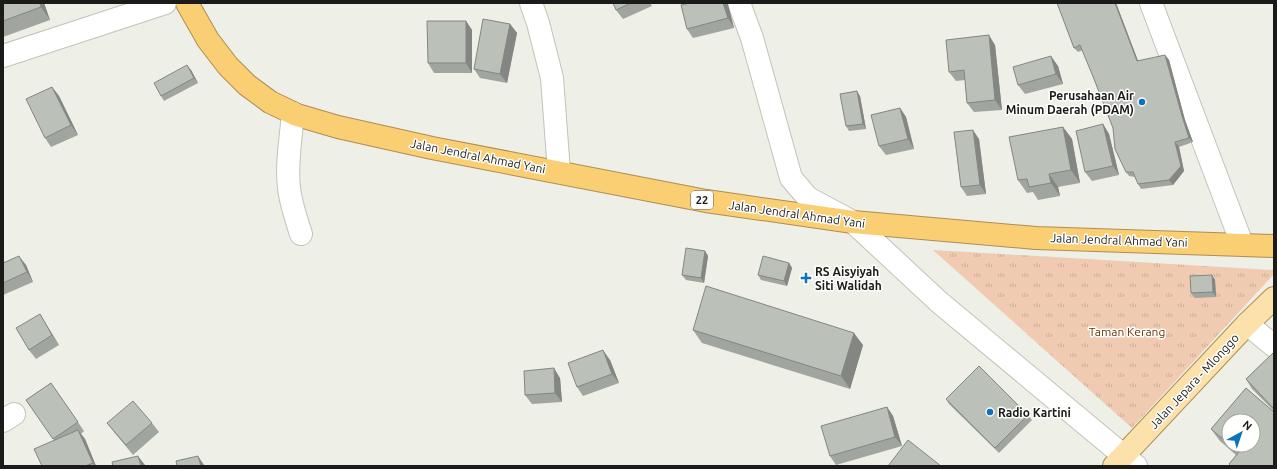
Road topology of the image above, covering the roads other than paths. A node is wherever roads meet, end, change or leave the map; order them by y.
1 (165, 3) edge
2 (187, 3) edge
3 (531, 3) edge
4 (739, 3) edge
5 (1151, 3) edge
6 (3, 56) edge
7 (293, 113) junction
8 (559, 172) junction
9 (853, 222) junction
10 (301, 234) dead end
11 (1242, 244) junction
12 (1274, 246) edge
13 (1274, 298) edge
14 (1248, 324) junction
15 (1274, 346) edge
16 (1125, 463) edge

1 - 6 street
2 - 7 highway, Jalan Jendral Ahmad Yani / 22
3 - 8 street
4 - 9 street
5 - 11 street
7 - 8 highway, Jalan Jendral Ahmad Yani / 22
7 - 10 street
8 - 9 highway, Jalan Jendral Ahmad Yani / 22
9 - 11 highway, Jalan Jendral Ahmad Yani / 22
9 - 16 street
11 - 12 highway, Jalan Jendral Ahmad Yani / 22
13 - 14 main road, Jalan Jepara - Mlonggo
14 - 15 street
14 - 16 main road, Jalan Jepara - Mlonggo

